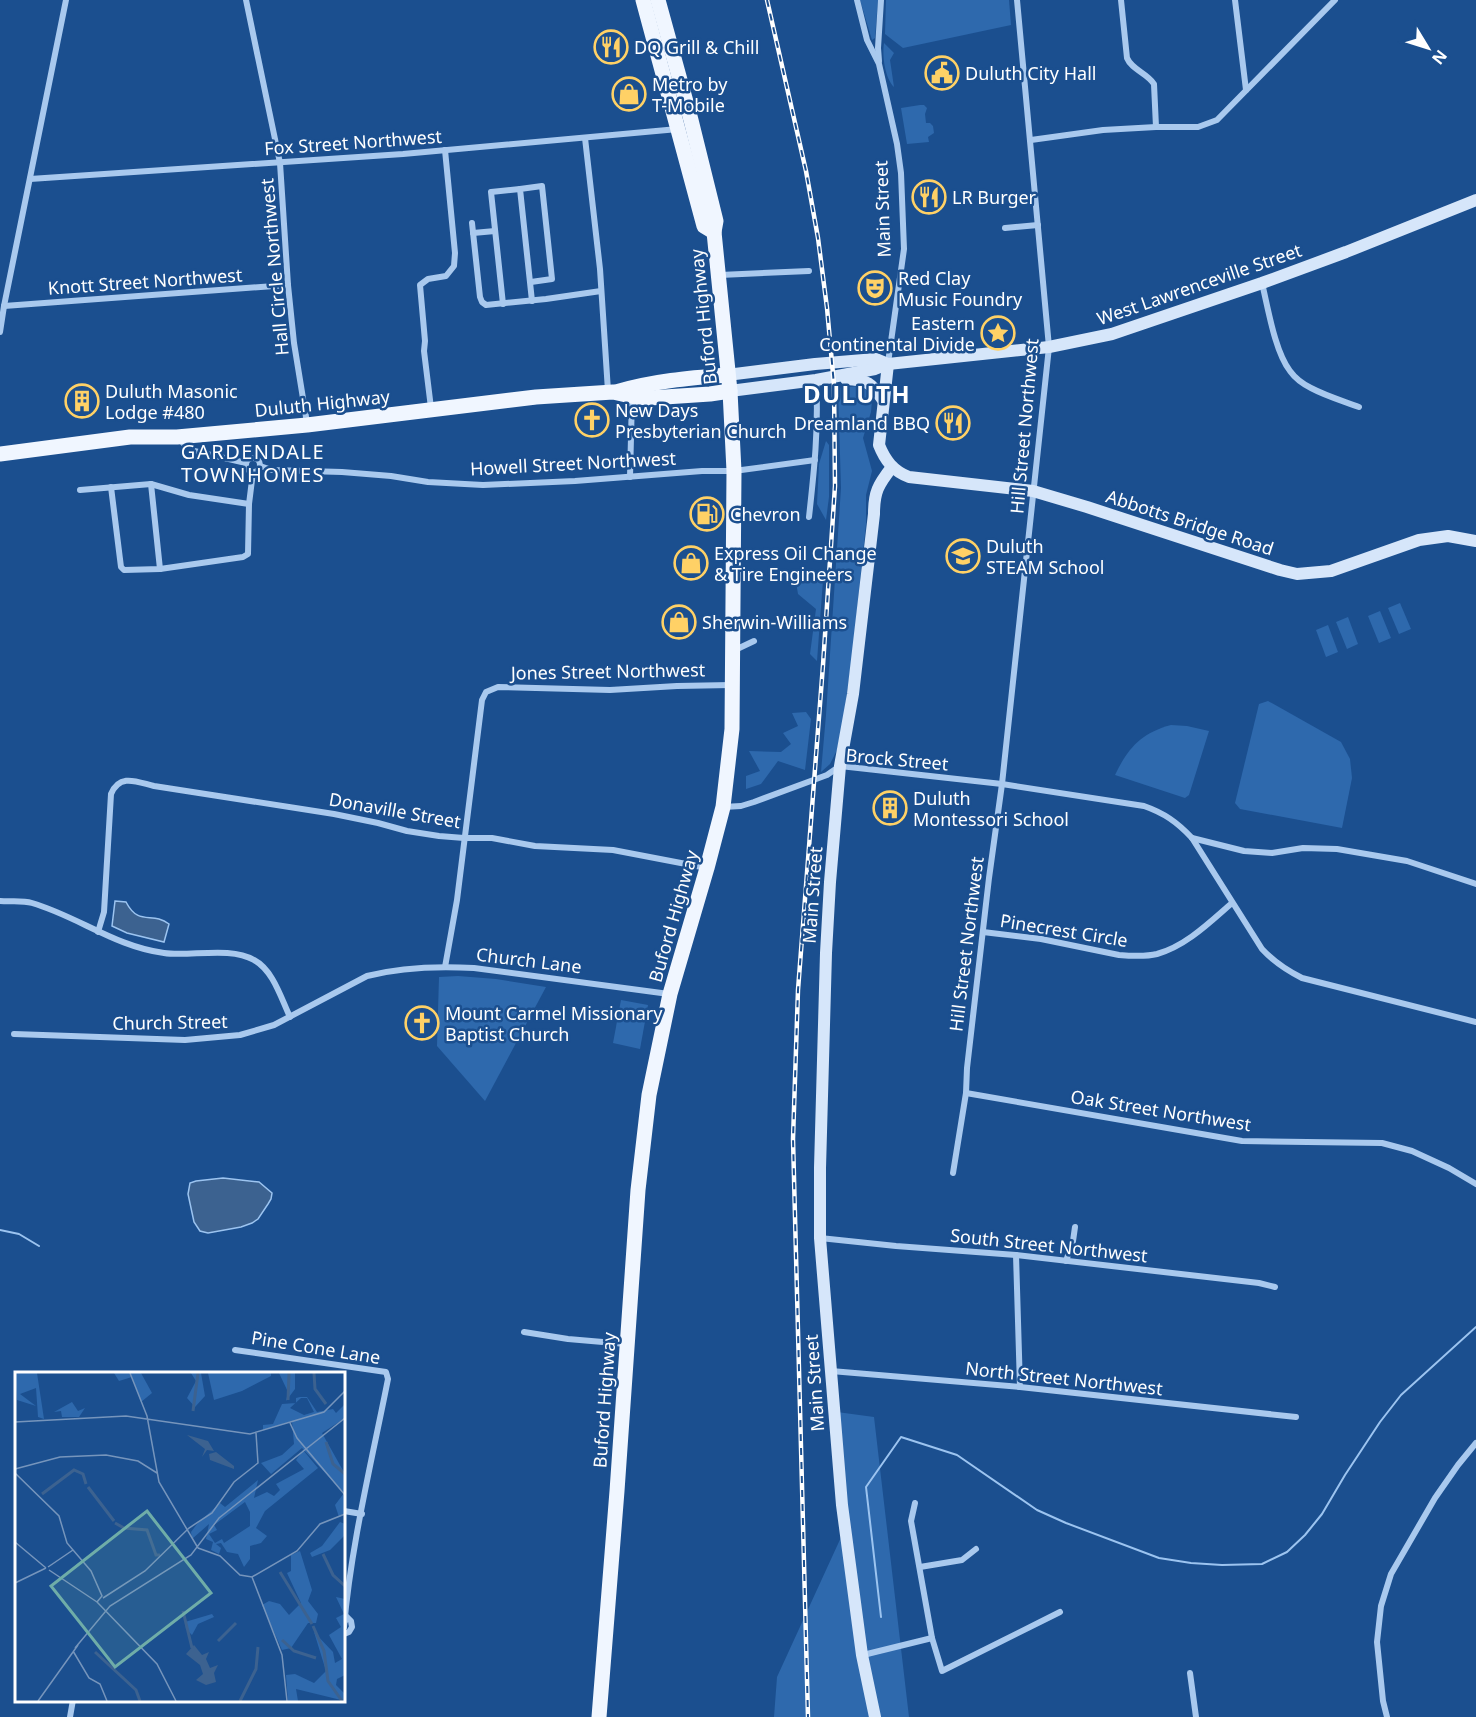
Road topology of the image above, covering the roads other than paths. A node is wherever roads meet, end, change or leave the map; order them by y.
1 (66, 0) edge
2 (246, 0) edge
3 (644, 0) edge
4 (658, 0) edge
5 (857, 0) edge
6 (881, 0) edge
7 (1017, 0) edge
8 (1121, 0) edge
9 (1235, 0) edge
10 (1335, 0) edge
11 (879, 64) junction
12 (663, 71) junction
13 (1246, 90) junction
14 (1156, 127) junction
15 (678, 129) junction
16 (694, 131) junction
17 (585, 138) junction
18 (1031, 140) junction
19 (445, 150) junction
20 (280, 163) junction
21 (30, 178) junction
22 (520, 189) junction
23 (709, 193) junction
24 (1476, 200) edge
25 (472, 223) dead end
26 (1038, 225) junction
27 (1005, 228) dead end
28 (495, 231) junction
29 (714, 232) junction
30 (473, 233) junction
31 (809, 271) dead end
32 (719, 275) junction
33 (531, 282) junction
34 (1262, 283) junction
35 (288, 285) junction
36 (601, 291) junction
37 (532, 301) junction
38 (503, 304) junction
39 (4, 306) junction
40 (0, 332) edge
41 (1049, 347) junction
42 (888, 364) junction
43 (834, 377) junction
44 (816, 380) junction
45 (728, 383) junction
46 (611, 392) junction
47 (632, 396) junction
48 (883, 400) junction
49 (1359, 407) dead end
50 (431, 410) junction
51 (307, 425) junction
52 (177, 437) junction
53 (0, 454) edge
54 (815, 460) junction
55 (246, 463) junction
56 (260, 466) junction
57 (892, 467) junction
58 (734, 471) junction
59 (253, 472) junction
60 (630, 477) junction
61 (151, 483) junction
62 (111, 487) junction
63 (80, 490) dead end
64 (1033, 491) junction
65 (249, 504) junction
66 (809, 517) dead end
67 (1476, 541) edge
68 (160, 569) junction
69 (754, 641) dead end
70 (733, 652) junction
71 (732, 685) junction
72 (840, 766) junction
73 (1002, 784) junction
74 (723, 807) junction
75 (464, 838) junction
76 (1192, 838) junction
77 (707, 868) junction
78 (1476, 884) edge
79 (0, 901) edge
80 (1232, 903) junction
81 (98, 932) junction
82 (983, 932) junction
83 (445, 966) junction
84 (384, 972) joint
85 (670, 994) junction
86 (290, 1017) junction
87 (1476, 1022) edge
88 (14, 1034) dead end
89 (966, 1093) junction
90 (953, 1173) dead end
91 (1476, 1184) edge
92 (1075, 1227) dead end
93 (820, 1238) junction
94 (1016, 1255) junction
95 (1065, 1260) junction
96 (1275, 1287) dead end
97 (524, 1332) dead end
98 (627, 1344) junction
99 (235, 1350) dead end
100 (830, 1371) junction
101 (1020, 1387) junction
102 (1296, 1417) dead end
103 (1476, 1443) edge
104 (915, 1503) dead end
105 (345, 1511) edge
106 (362, 1514) junction
107 (976, 1549) dead end
108 (920, 1567) junction
109 (345, 1612) edge
110 (1060, 1612) dead end
111 (345, 1622) edge
112 (345, 1634) edge
113 (932, 1638) junction
114 (862, 1655) junction
115 (1190, 1673) dead end
116 (73, 1702) edge
117 (70, 1717) edge
118 (599, 1717) edge
119 (875, 1717) edge
120 (1196, 1717) edge
121 (1387, 1717) edge

1 - 21 street
2 - 20 street, Hall Circle Northwest
3 - 12 main road, Buford Highway
4 - 16 main road, Buford Highway
5 - 11 street
6 - 11 street
7 - 18 street, Hill Street Northwest
8 - 14 street
9 - 13 street
10 - 13 street
11 - 42 street, Main Street
12 - 15 main road, Buford Highway
12 - 16 main road
13 - 14 street
14 - 18 street
15 - 17 street, Fox Street Northwest
15 - 23 main road
15 - 29 main road, Buford Highway
16 - 23 main road, Buford Highway
17 - 19 street, Fox Street Northwest
17 - 36 street
18 - 26 street, Hill Street Northwest
19 - 20 street, Fox Street Northwest
19 - 50 street
20 - 21 street, Fox Street Northwest
20 - 35 street, Hall Circle Northwest
21 - 39 street
22 - 28 street
22 - 33 street
22 - 33 street
23 - 29 main road, Buford Highway
24 - 34 street, West Lawrenceville Street
25 - 30 street
26 - 27 street
26 - 41 street, Hill Street Northwest
28 - 30 street
28 - 38 street
29 - 32 main road, Buford Highway
30 - 38 street
31 - 32 street
32 - 45 main road, Buford Highway
33 - 37 street
34 - 41 street, West Lawrenceville Street
34 - 49 street
35 - 39 street, Knott Street Northwest
35 - 51 street, Hall Circle Northwest
36 - 37 street
36 - 46 street
37 - 38 street
39 - 40 street
41 - 42 street, West Lawrenceville Street
41 - 64 street, Hill Street Northwest
42 - 43 street, West Lawrenceville Street
42 - 45 street, West Lawrenceville Street
42 - 48 street, Main Street
43 - 44 street, West Lawrenceville Street
43 - 48 street
44 - 45 street, West Lawrenceville Street
44 - 54 street
45 - 46 main road, Duluth Highway
45 - 47 main road, Duluth Highway
45 - 58 main road, Buford Highway
46 - 47 main road, Duluth Highway
46 - 50 main road, Duluth Highway
47 - 60 street
48 - 57 street, Main Street
50 - 51 main road, Duluth Highway
51 - 52 main road, Duluth Highway
52 - 53 main road, Duluth Highway
52 - 55 street
54 - 58 street, Howell Street Northwest
54 - 66 street
55 - 56 street
55 - 59 street
56 - 59 street
56 - 60 street, Howell Street Northwest
57 - 64 street, Abbotts Bridge Road
57 - 72 street, Main Street
58 - 60 street, Howell Street Northwest
58 - 70 main road, Buford Highway
59 - 65 street
61 - 62 street
61 - 65 street
61 - 68 street
62 - 63 street
62 - 68 street
64 - 67 street, Abbotts Bridge Road
64 - 73 street, Hill Street Northwest
65 - 68 street
69 - 70 street
70 - 71 main road, Buford Highway
71 - 74 main road, Buford Highway
71 - 75 street, Jones Street Northwest
72 - 73 street, Brock Street
72 - 74 street, Brock Street
72 - 93 street, Main Street
73 - 76 street, Brock Street
73 - 82 street, Hill Street Northwest
74 - 77 main road, Buford Highway
75 - 77 street, Donaville Street
75 - 81 street, Donaville Street
75 - 83 street
76 - 78 street
76 - 80 street
77 - 85 main road, Buford Highway
79 - 81 street
80 - 82 street, Pinecrest Circle
80 - 87 street
81 - 86 street
82 - 89 street, Hill Street Northwest
83 - 84 street, Church Lane
83 - 85 street, Church Lane
84 - 86 street, Church Street
85 - 98 main road, Buford Highway
86 - 88 street, Church Street
89 - 90 street
89 - 91 street, Oak Street Northwest
92 - 95 street
93 - 94 street, South Street Northwest
93 - 100 street, Main Street
94 - 95 street, South Street Northwest
94 - 101 street
95 - 96 street, South Street Northwest
97 - 98 street
98 - 118 main road, Buford Highway
99 - 106 street, Pine Cone Lane
100 - 101 street, North Street Northwest
100 - 114 street, Main Street
101 - 102 street, North Street Northwest
103 - 121 street
104 - 108 street
105 - 106 street
106 - 109 street, Pine Cone Lane
107 - 108 street
108 - 113 street
110 - 113 street
111 - 112 street, Pine Cone Lane
113 - 114 street
114 - 119 street, Main Street
115 - 120 street
116 - 117 street

